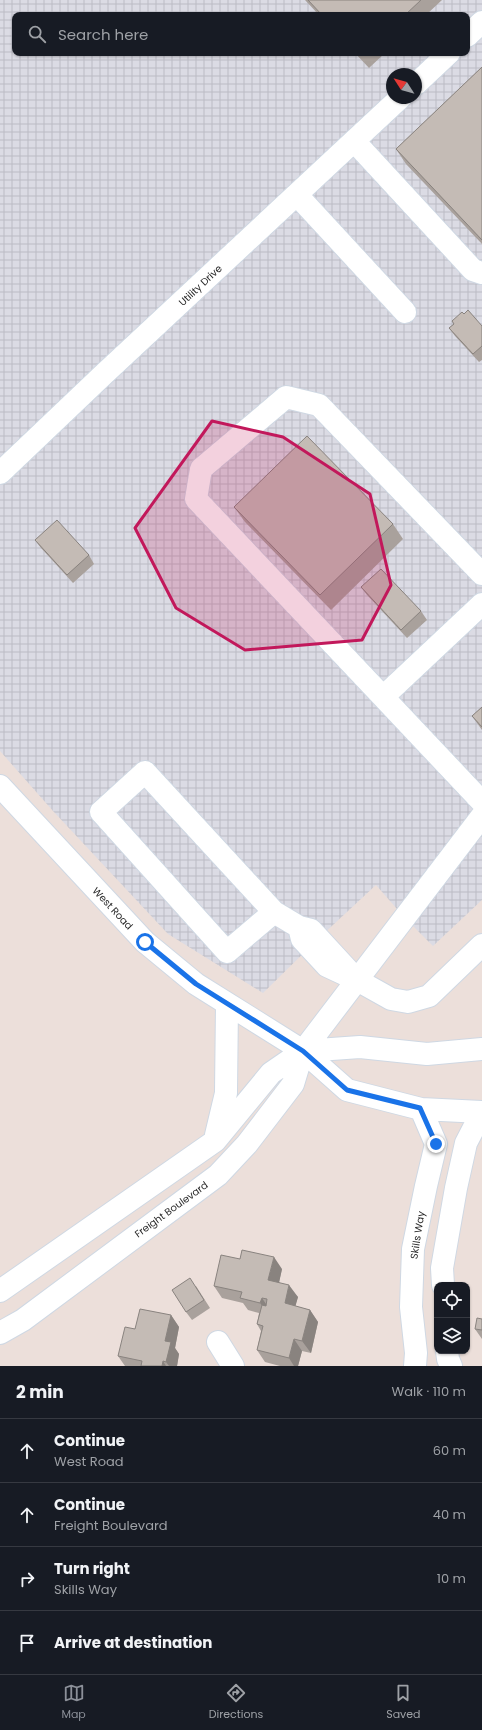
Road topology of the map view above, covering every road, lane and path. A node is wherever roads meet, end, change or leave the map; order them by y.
1 (482, 22) edge
2 (470, 33) edge
3 (446, 56) edge
4 (422, 78) edge
5 (394, 104) edge
6 (354, 141) junction
7 (297, 195) junction
8 (482, 274) edge
9 (405, 312) dead end
10 (0, 473) edge
11 (482, 574) edge
12 (482, 604) edge
13 (383, 697) junction
14 (0, 786) edge
15 (482, 802) edge
16 (482, 816) edge
17 (274, 912) junction
18 (482, 945) edge
19 (357, 980) junction
20 (227, 1004) junction
21 (482, 1049) edge
22 (303, 1051) junction
23 (420, 1108) junction
24 (482, 1112) edge
25 (215, 1141) junction
26 (443, 1282) edge
27 (0, 1291) edge
28 (0, 1333) edge
29 (218, 1342) dead end
30 (447, 1354) edge
31 (233, 1366) edge
32 (415, 1366) edge
33 (451, 1366) edge

1 - 2 lane
3 - 4 lane
5 - 6 lane, Utility Drive
6 - 7 lane, Utility Drive
6 - 8 lane
7 - 9 lane
7 - 10 lane, Utility Drive
11 - 13 lane
12 - 13 lane
13 - 15 lane
14 - 20 lane, West Road
16 - 19 lane
17 - 17 lane
17 - 19 lane
18 - 19 lane
19 - 22 lane
20 - 22 lane, West Road
20 - 25 lane
21 - 22 lane
22 - 23 lane
22 - 25 lane
22 - 28 lane, Freight Boulevard
23 - 24 lane
23 - 32 lane, Skills Way
24 - 26 lane
25 - 27 lane
29 - 31 lane
30 - 33 lane

